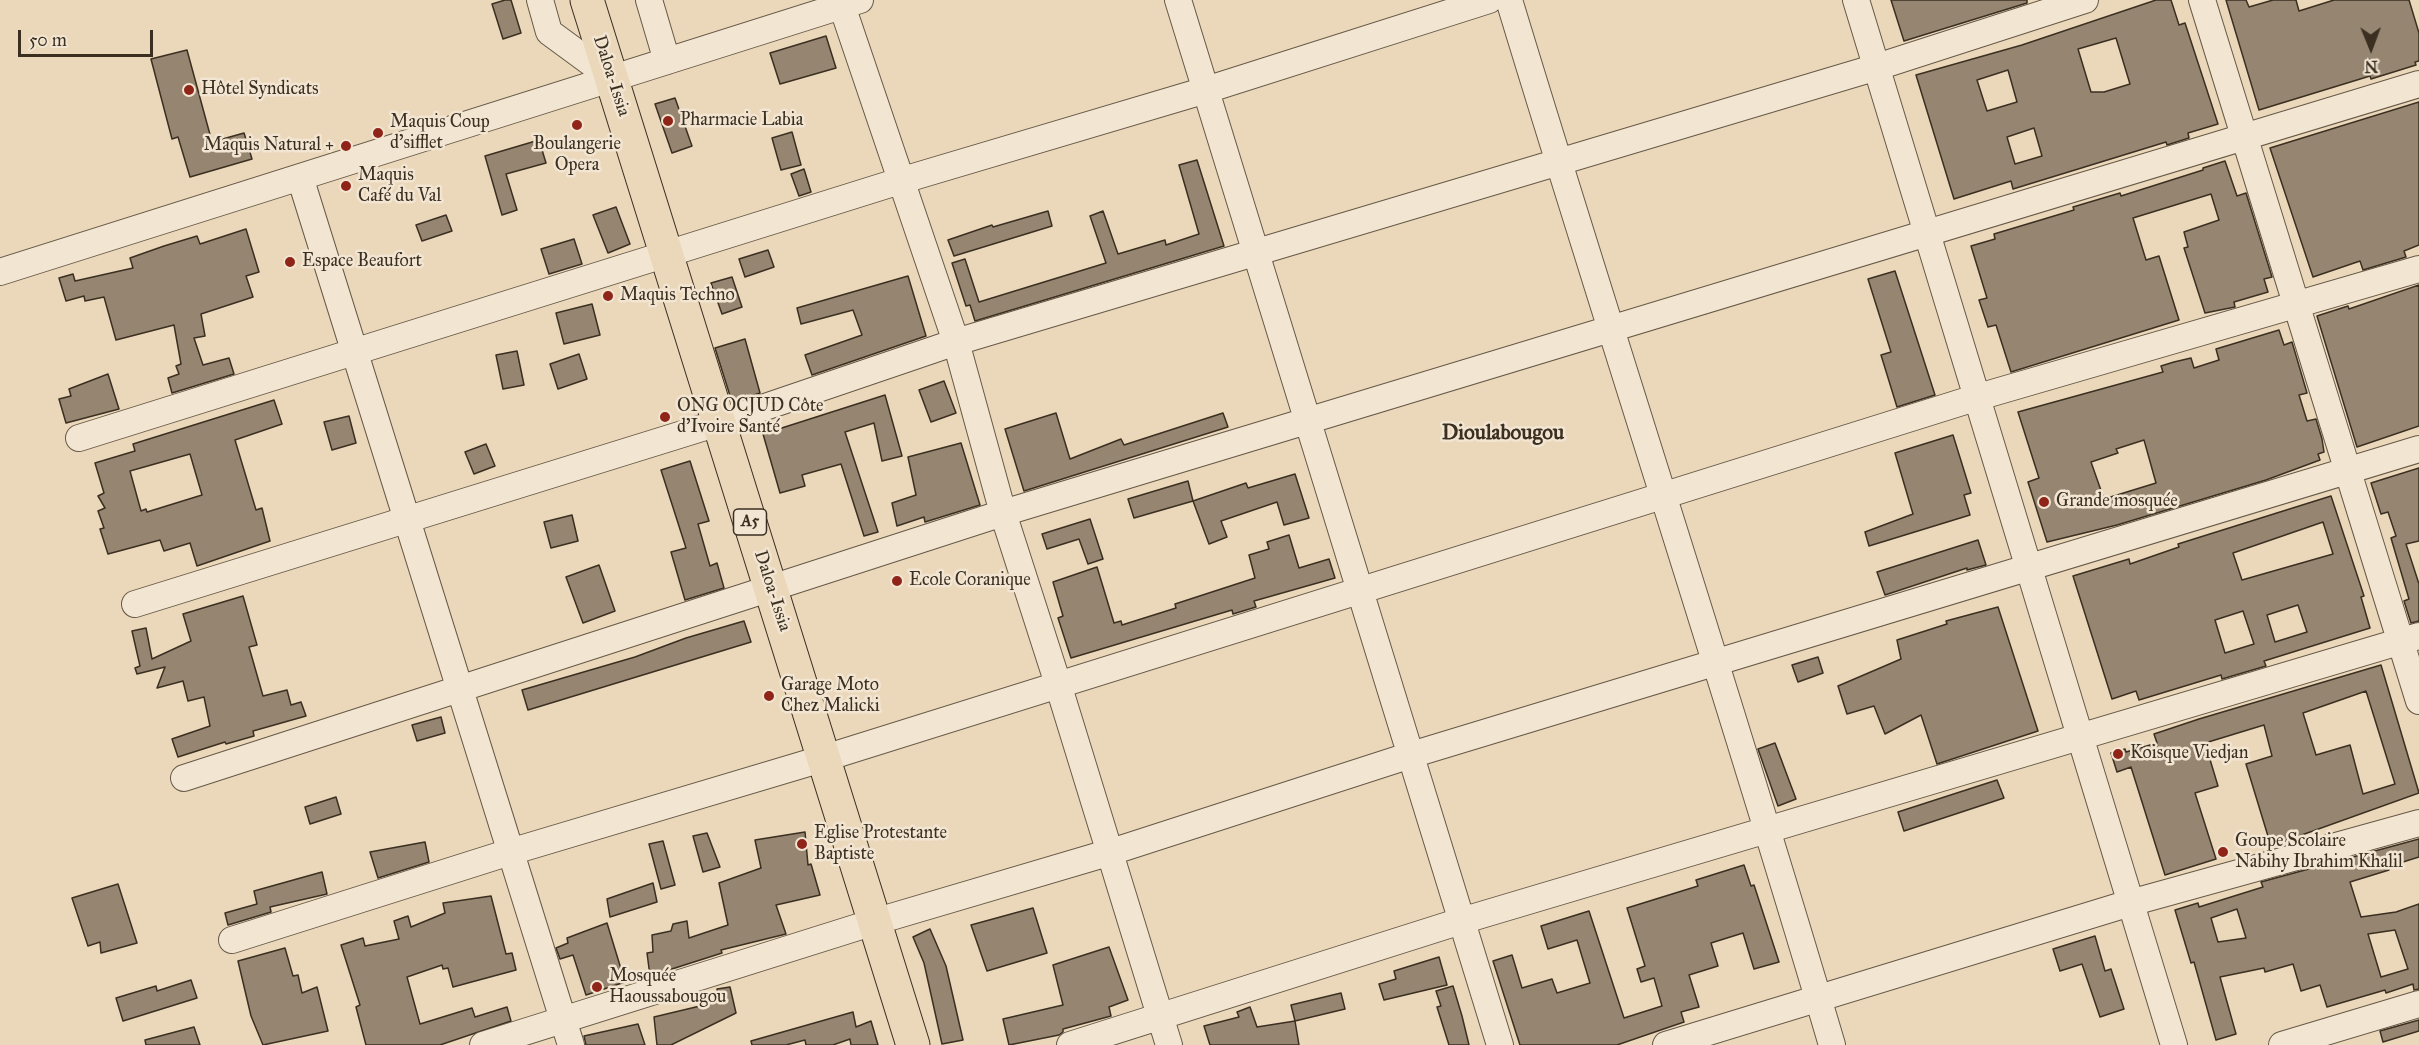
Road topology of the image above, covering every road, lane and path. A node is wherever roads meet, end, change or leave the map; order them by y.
1 (540, 0) edge
2 (586, 0) edge
3 (649, 0) edge
4 (1178, 0) edge
5 (1489, 0) edge
6 (1509, 0) edge
7 (1856, 0) edge
8 (2085, 0) edge
9 (2202, 0) edge
10 (847, 2) edge
11 (667, 61) junction
12 (1877, 66) junction
13 (613, 79) junction
14 (2419, 84) edge
15 (1206, 90) junction
16 (2244, 136) junction
17 (1558, 160) junction
18 (300, 177) junction
19 (903, 180) junction
20 (1925, 233) junction
21 (1254, 252) junction
22 (668, 255) junction
23 (2419, 268) edge
24 (0, 272) edge
25 (2297, 306) junction
26 (1609, 329) junction
27 (956, 342) junction
28 (355, 353) junction
29 (1975, 399) junction
30 (1309, 420) junction
31 (718, 423) junction
32 (79, 438) dead end
33 (2419, 449) edge
34 (2347, 470) junction
35 (1664, 498) junction
36 (1003, 513) junction
37 (409, 519) junction
38 (2030, 567) junction
39 (771, 588) junction
40 (1360, 590) junction
41 (135, 604) dead end
42 (2410, 639) edge
43 (1716, 662) junction
44 (1059, 684) junction
45 (460, 689) junction
46 (2419, 701) edge
47 (2081, 736) junction
48 (1411, 755) junction
49 (825, 759) junction
50 (184, 778) dead end
51 (2419, 823) edge
52 (1766, 830) junction
53 (510, 852) junction
54 (1111, 852) junction
55 (2130, 903) junction
56 (1461, 921) junction
57 (874, 922) junction
58 (232, 940) dead end
59 (1818, 997) junction
60 (2419, 1004) edge
61 (1161, 1015) junction
62 (567, 1033) edge
63 (483, 1045) edge
64 (913, 1045) edge
65 (1070, 1045) edge
66 (1169, 1045) edge
67 (1500, 1045) edge
68 (1666, 1045) edge
69 (1832, 1045) edge
70 (2174, 1045) edge
71 (2282, 1045) edge

1 - 13 street
2 - 13 main road, Daloa-Issia / A5
3 - 11 street
4 - 15 street
5 - 15 street
6 - 17 street
7 - 12 street
8 - 12 street
9 - 16 street
10 - 11 street
10 - 19 street
11 - 13 street
12 - 17 street
12 - 20 street
13 - 18 street
13 - 22 main road, Daloa-Issia / A5
14 - 16 street
15 - 19 street
15 - 21 street
16 - 20 street
16 - 25 street
17 - 21 street
17 - 26 street
18 - 24 street
18 - 28 street
19 - 22 street
19 - 27 street
20 - 26 street
20 - 29 street
21 - 27 street
21 - 30 street
22 - 28 street
22 - 31 main road, Daloa-Issia / A5
23 - 25 street
25 - 29 street
25 - 34 street
26 - 30 street
26 - 35 street
27 - 31 street
27 - 36 street
28 - 32 street
28 - 37 street
29 - 35 street
29 - 38 street
30 - 36 street
30 - 40 street
31 - 37 street
31 - 39 main road, Daloa-Issia / A5
33 - 34 street
34 - 38 street
34 - 42 street
35 - 40 street
35 - 43 street
36 - 39 street
36 - 44 street
37 - 41 street
37 - 45 street
38 - 43 street
38 - 47 street
39 - 45 street
39 - 49 main road, Daloa-Issia / A5
40 - 44 street
40 - 48 street
42 - 46 street
42 - 47 street
43 - 48 street
43 - 52 street
44 - 49 street
44 - 54 street
45 - 50 street
45 - 53 street
47 - 52 street
47 - 55 street
48 - 54 street
48 - 56 street
49 - 53 street
49 - 57 main road, Daloa-Issia / A5
51 - 55 street
52 - 56 street
52 - 59 street
53 - 58 street
53 - 62 street
54 - 57 street
54 - 61 street
55 - 59 street
55 - 70 street
56 - 61 street
56 - 67 street
57 - 62 street
57 - 64 main road, Daloa-Issia / A5
59 - 68 street
59 - 69 street
60 - 71 street
61 - 65 street
61 - 66 street
62 - 63 street

